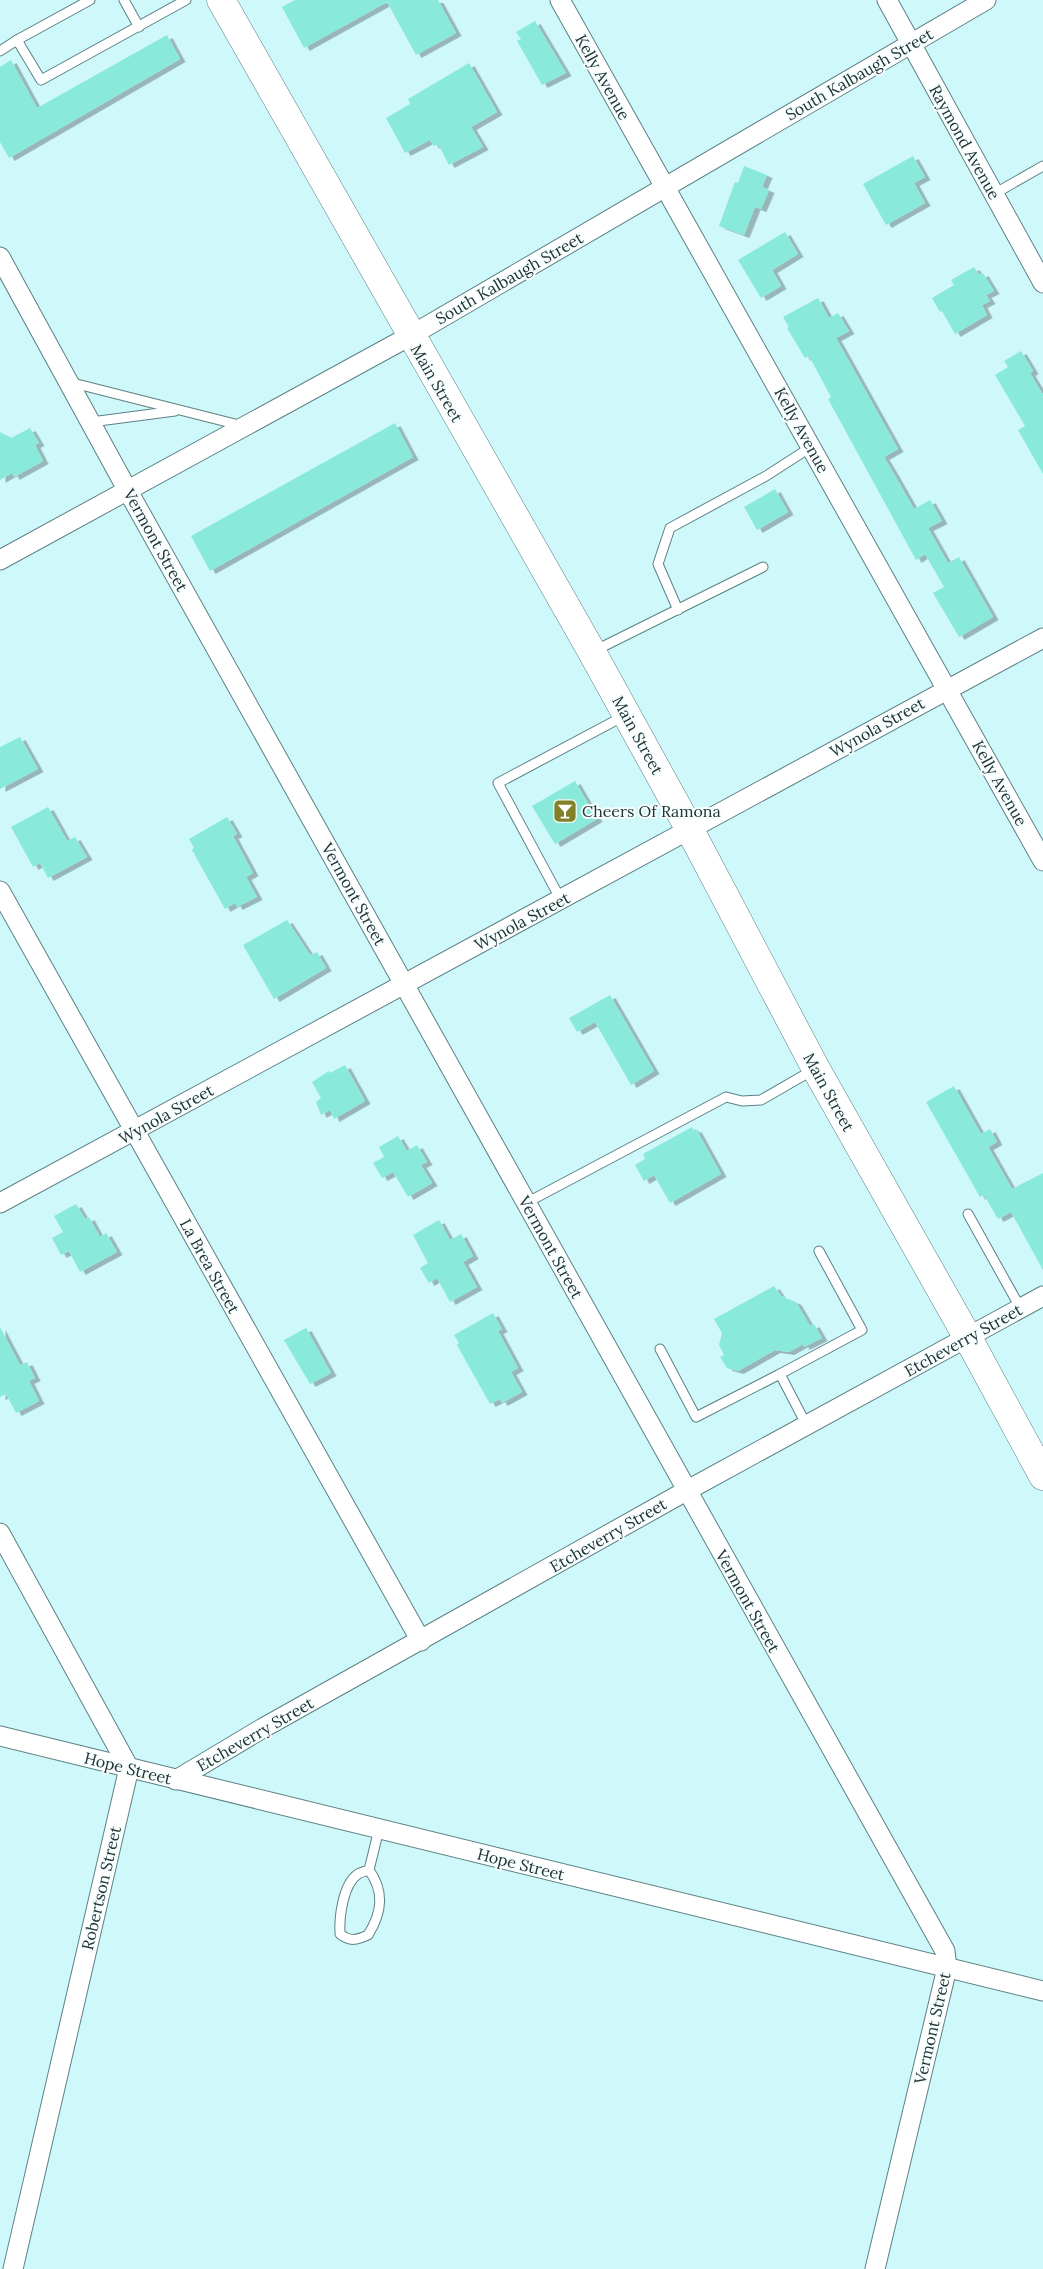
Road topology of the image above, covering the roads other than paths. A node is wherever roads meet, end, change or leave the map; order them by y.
1 (90, 0) edge
2 (124, 0) edge
3 (186, 0) edge
4 (221, 0) edge
5 (560, 0) edge
6 (887, 0) edge
7 (986, 0) edge
8 (139, 27) junction
9 (17, 40) junction
10 (910, 43) junction
11 (0, 50) edge
12 (1043, 166) edge
13 (665, 188) junction
14 (994, 194) junction
15 (0, 257) edge
16 (1043, 283) edge
17 (410, 336) junction
18 (69, 382) junction
19 (181, 410) junction
20 (91, 422) junction
21 (246, 426) junction
22 (811, 446) junction
23 (128, 491) junction
24 (0, 560) edge
25 (763, 567) dead end
26 (678, 610) junction
27 (1043, 638) edge
28 (592, 652) junction
29 (948, 688) junction
30 (626, 714) junction
31 (690, 830) junction
32 (1043, 861) edge
33 (0, 891) edge
34 (561, 900) junction
35 (404, 984) junction
36 (816, 1069) junction
37 (134, 1131) junction
38 (0, 1203) edge
39 (526, 1203) junction
40 (968, 1214) dead end
41 (819, 1251) dead end
42 (1043, 1296) edge
43 (1021, 1309) junction
44 (968, 1338) junction
45 (660, 1349) dead end
46 (780, 1374) junction
47 (807, 1426) junction
48 (1043, 1476) edge
49 (686, 1491) junction
50 (0, 1533) edge
51 (421, 1642) junction
52 (0, 1736) edge
53 (129, 1768) junction
54 (176, 1780) junction
55 (380, 1829) junction
56 (369, 1870) junction
57 (947, 1968) junction
58 (1043, 1991) edge
59 (13, 2269) edge
60 (875, 2269) edge

1 - 9 lane
2 - 8 lane
3 - 8 lane
4 - 17 main road, Main Street
5 - 13 street, Kelly Avenue
6 - 10 street, Raymond Avenue
7 - 10 street, South Kalbaugh Street
8 - 9 lane
9 - 11 lane
10 - 13 street, South Kalbaugh Street
10 - 14 street, Raymond Avenue
12 - 14 lane
13 - 17 street, South Kalbaugh Street
13 - 22 street, Kelly Avenue
14 - 16 street, Raymond Avenue
15 - 18 street, Vermont Street
17 - 21 street, South Kalbaugh Street
17 - 28 main road, Main Street
18 - 19 lane
18 - 20 street, Vermont Street
19 - 20 lane
19 - 21 lane
20 - 23 street, Vermont Street
21 - 23 street, South Kalbaugh Street
22 - 26 lane
22 - 29 street, Kelly Avenue
23 - 24 street, South Kalbaugh Street
23 - 35 street, Vermont Street
25 - 26 lane
26 - 28 lane
27 - 29 street, Wynola Street
28 - 30 main road, Main Street
29 - 31 street, Wynola Street
29 - 32 street, Kelly Avenue
30 - 31 main road, Main Street
30 - 34 lane
31 - 34 street, Wynola Street
31 - 36 main road, Main Street
33 - 37 street, La Brea Street
34 - 35 street, Wynola Street
35 - 37 street, Wynola Street
35 - 39 street, Vermont Street
36 - 39 lane
36 - 44 main road, Main Street
37 - 38 street, Wynola Street
37 - 51 street, La Brea Street
39 - 49 street, Vermont Street
40 - 43 lane
41 - 46 lane
42 - 43 street, Etcheverry Street
43 - 44 street, Etcheverry Street
44 - 47 street, Etcheverry Street
44 - 48 main road, Main Street
45 - 46 lane
46 - 47 lane
47 - 49 street, Etcheverry Street
49 - 51 street, Etcheverry Street
49 - 57 street, Vermont Street
50 - 53 street
51 - 54 street, Etcheverry Street
52 - 53 street, Hope Street
53 - 54 street, Hope Street
53 - 59 street, Robertson Street
54 - 55 street, Hope Street
55 - 56 lane
55 - 57 street, Hope Street
56 - 56 lane
57 - 58 street, Hope Street
57 - 60 street, Vermont Street

